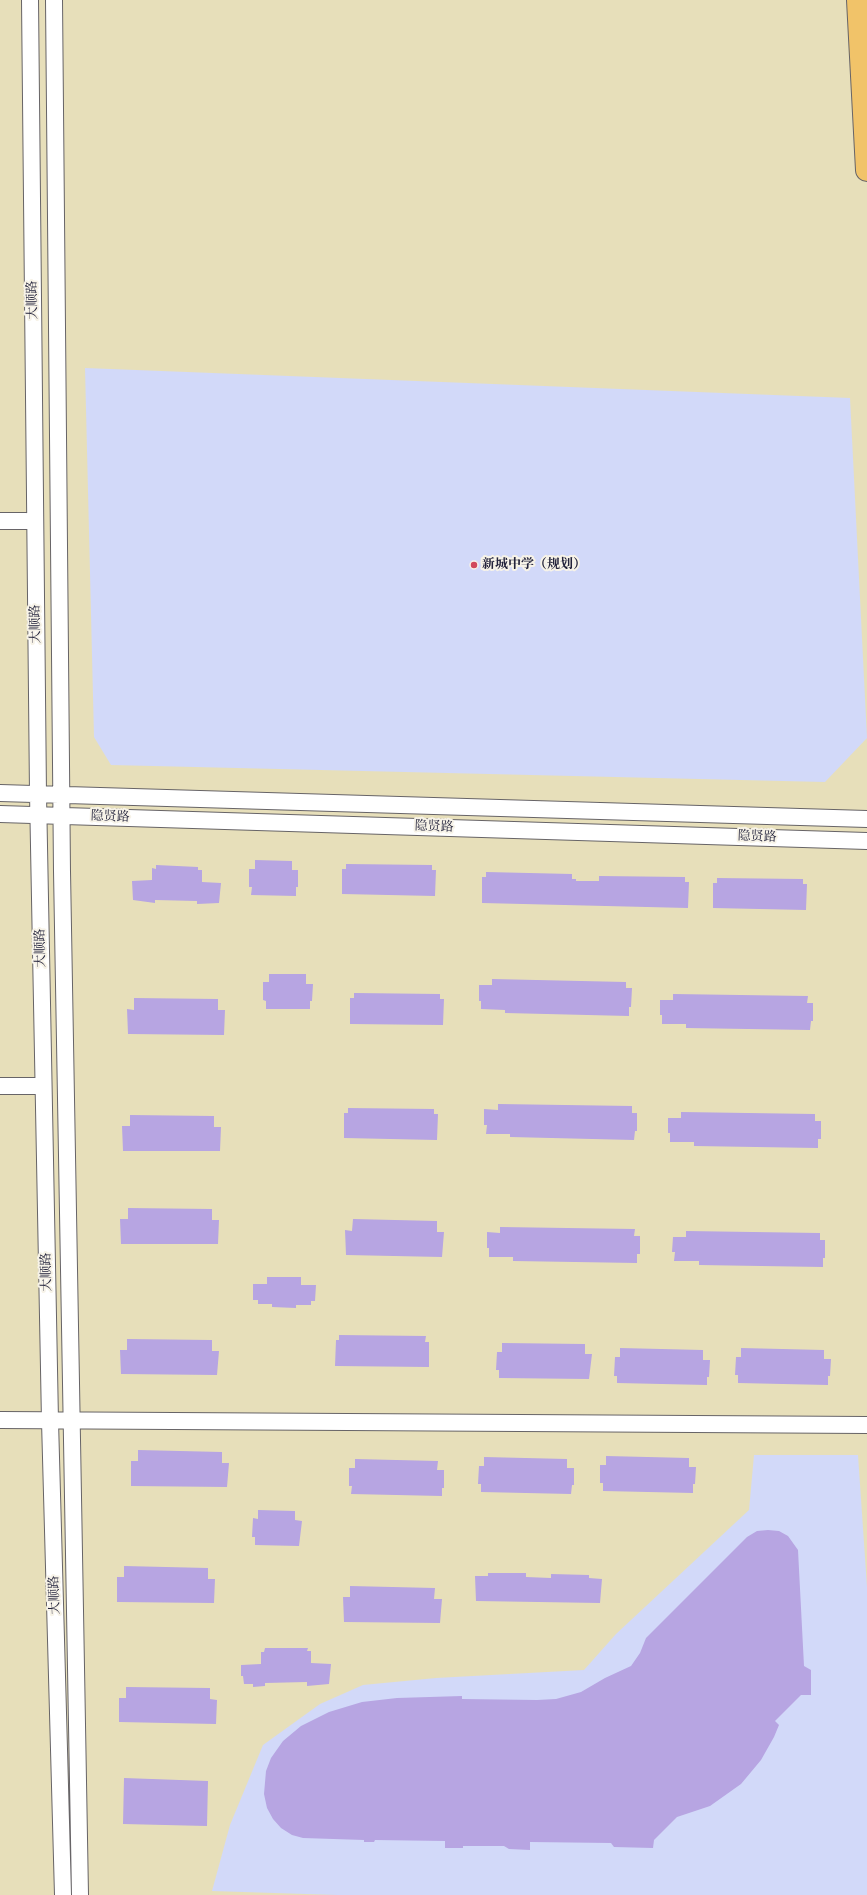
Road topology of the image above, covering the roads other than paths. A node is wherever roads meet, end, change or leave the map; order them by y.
1 (30, 0) edge
2 (54, 0) edge
3 (858, 0) edge
4 (867, 170) edge
5 (0, 521) edge
6 (26, 521) dead end
7 (0, 794) edge
8 (38, 794) junction
9 (62, 795) junction
10 (0, 814) edge
11 (38, 815) junction
12 (62, 815) junction
13 (867, 819) edge
14 (867, 841) edge
15 (0, 1086) edge
16 (35, 1086) dead end
17 (0, 1420) edge
18 (50, 1421) junction
19 (72, 1421) junction
20 (867, 1425) edge
21 (63, 1895) edge
22 (80, 1895) edge

1 - 8 street, 大顺路
2 - 9 street, 大顺路
3 - 4 highway
5 - 6 street
7 - 8 street, 隐贤路
8 - 9 street, 隐贤路
8 - 11 street, 大顺路
9 - 12 street, 大顺路
9 - 13 street, 隐贤路
10 - 11 street, 隐贤路
11 - 12 street, 隐贤路
11 - 18 street, 大顺路
12 - 14 street, 隐贤路
12 - 19 street, 大顺路
15 - 16 street
17 - 18 street
18 - 19 street
18 - 21 street, 大顺路
19 - 20 street
19 - 22 street, 大顺路

